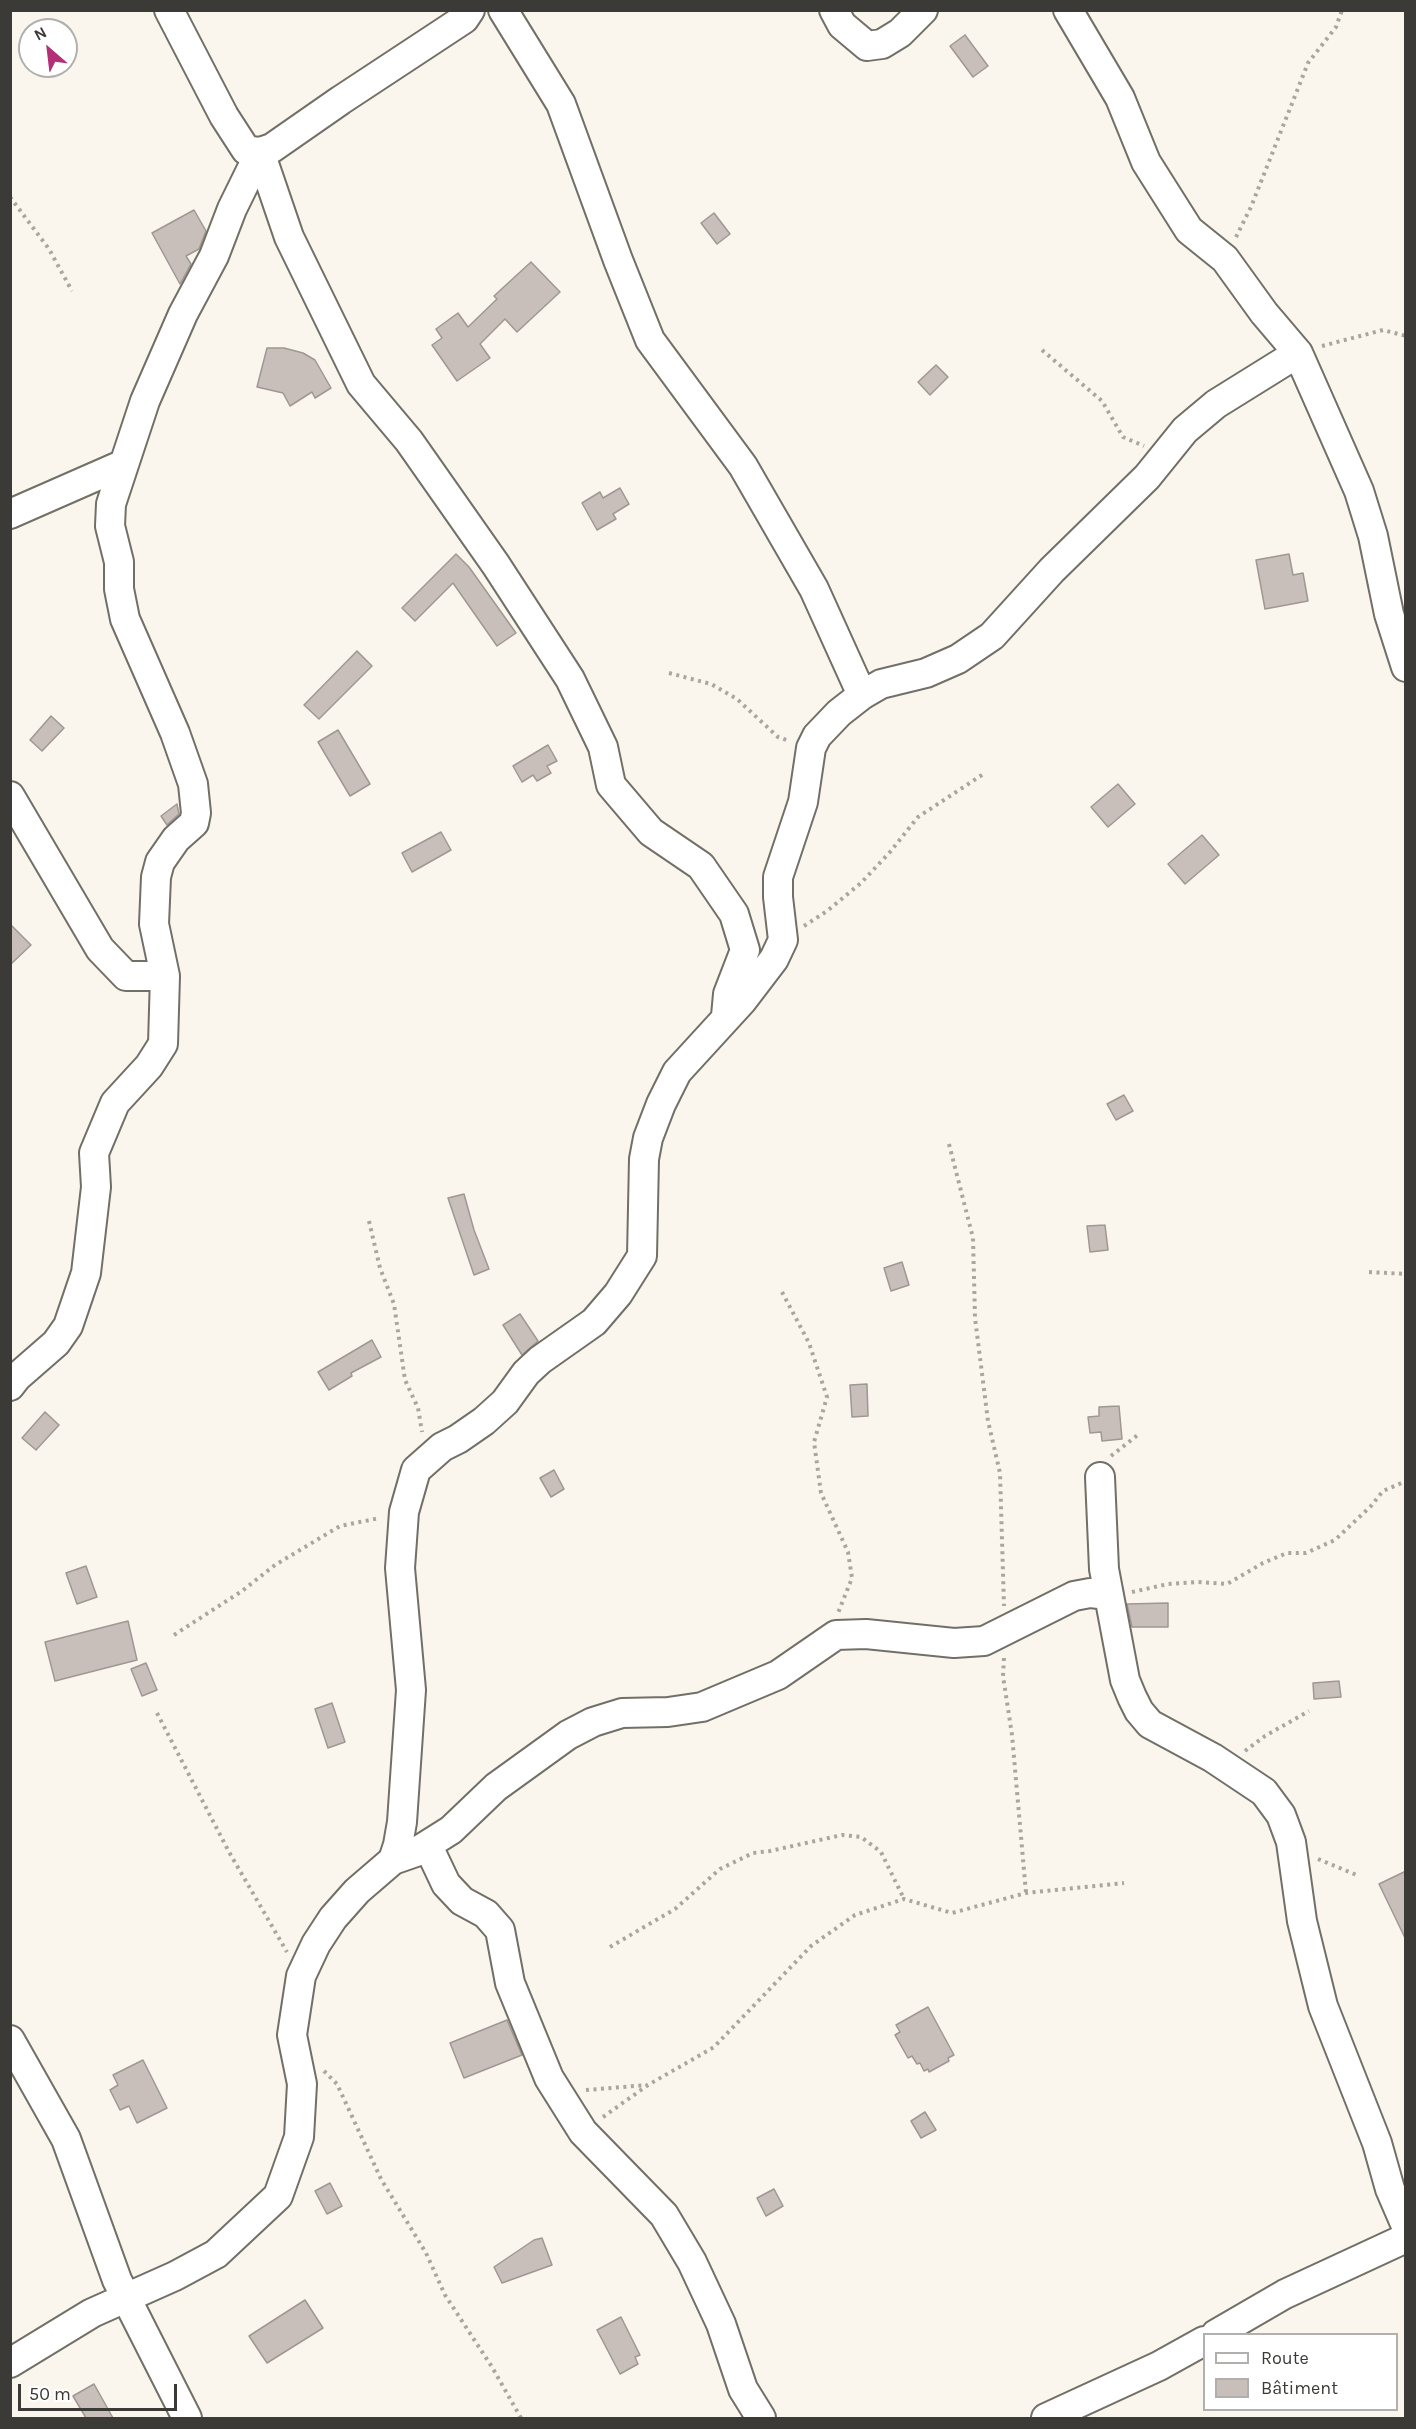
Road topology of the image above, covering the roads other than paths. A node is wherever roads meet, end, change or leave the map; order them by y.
1 (169, 10) edge
2 (470, 10) edge
3 (503, 10) edge
4 (834, 10) edge
5 (923, 10) edge
6 (1068, 10) edge
7 (260, 152) junction
8 (1298, 353) junction
9 (124, 465) junction
10 (10, 514) edge
11 (1406, 667) edge
12 (862, 695) junction
13 (10, 796) edge
14 (165, 976) junction
15 (725, 1020) junction
16 (10, 1386) edge
17 (1100, 1477) road end
18 (1109, 1595) junction
19 (428, 1846) junction
20 (393, 1860) junction
21 (10, 2040) edge
22 (1406, 2226) edge
23 (1406, 2238) edge
24 (125, 2299) junction
25 (1218, 2333) edge
26 (1203, 2342) edge
27 (10, 2363) edge
28 (187, 2418) edge
29 (761, 2418) edge
30 (1046, 2418) edge

1 - 7 street
2 - 7 street
3 - 12 street
4 - 5 street
6 - 8 street
7 - 9 street
7 - 15 street
8 - 11 street
8 - 12 street
9 - 10 street
9 - 14 street
12 - 15 street
13 - 14 street
14 - 16 street
15 - 20 street
17 - 18 street
18 - 19 street
18 - 22 street
19 - 20 street
19 - 29 street
20 - 24 street
21 - 24 street
23 - 25 street
24 - 27 street
24 - 28 street
26 - 30 street

